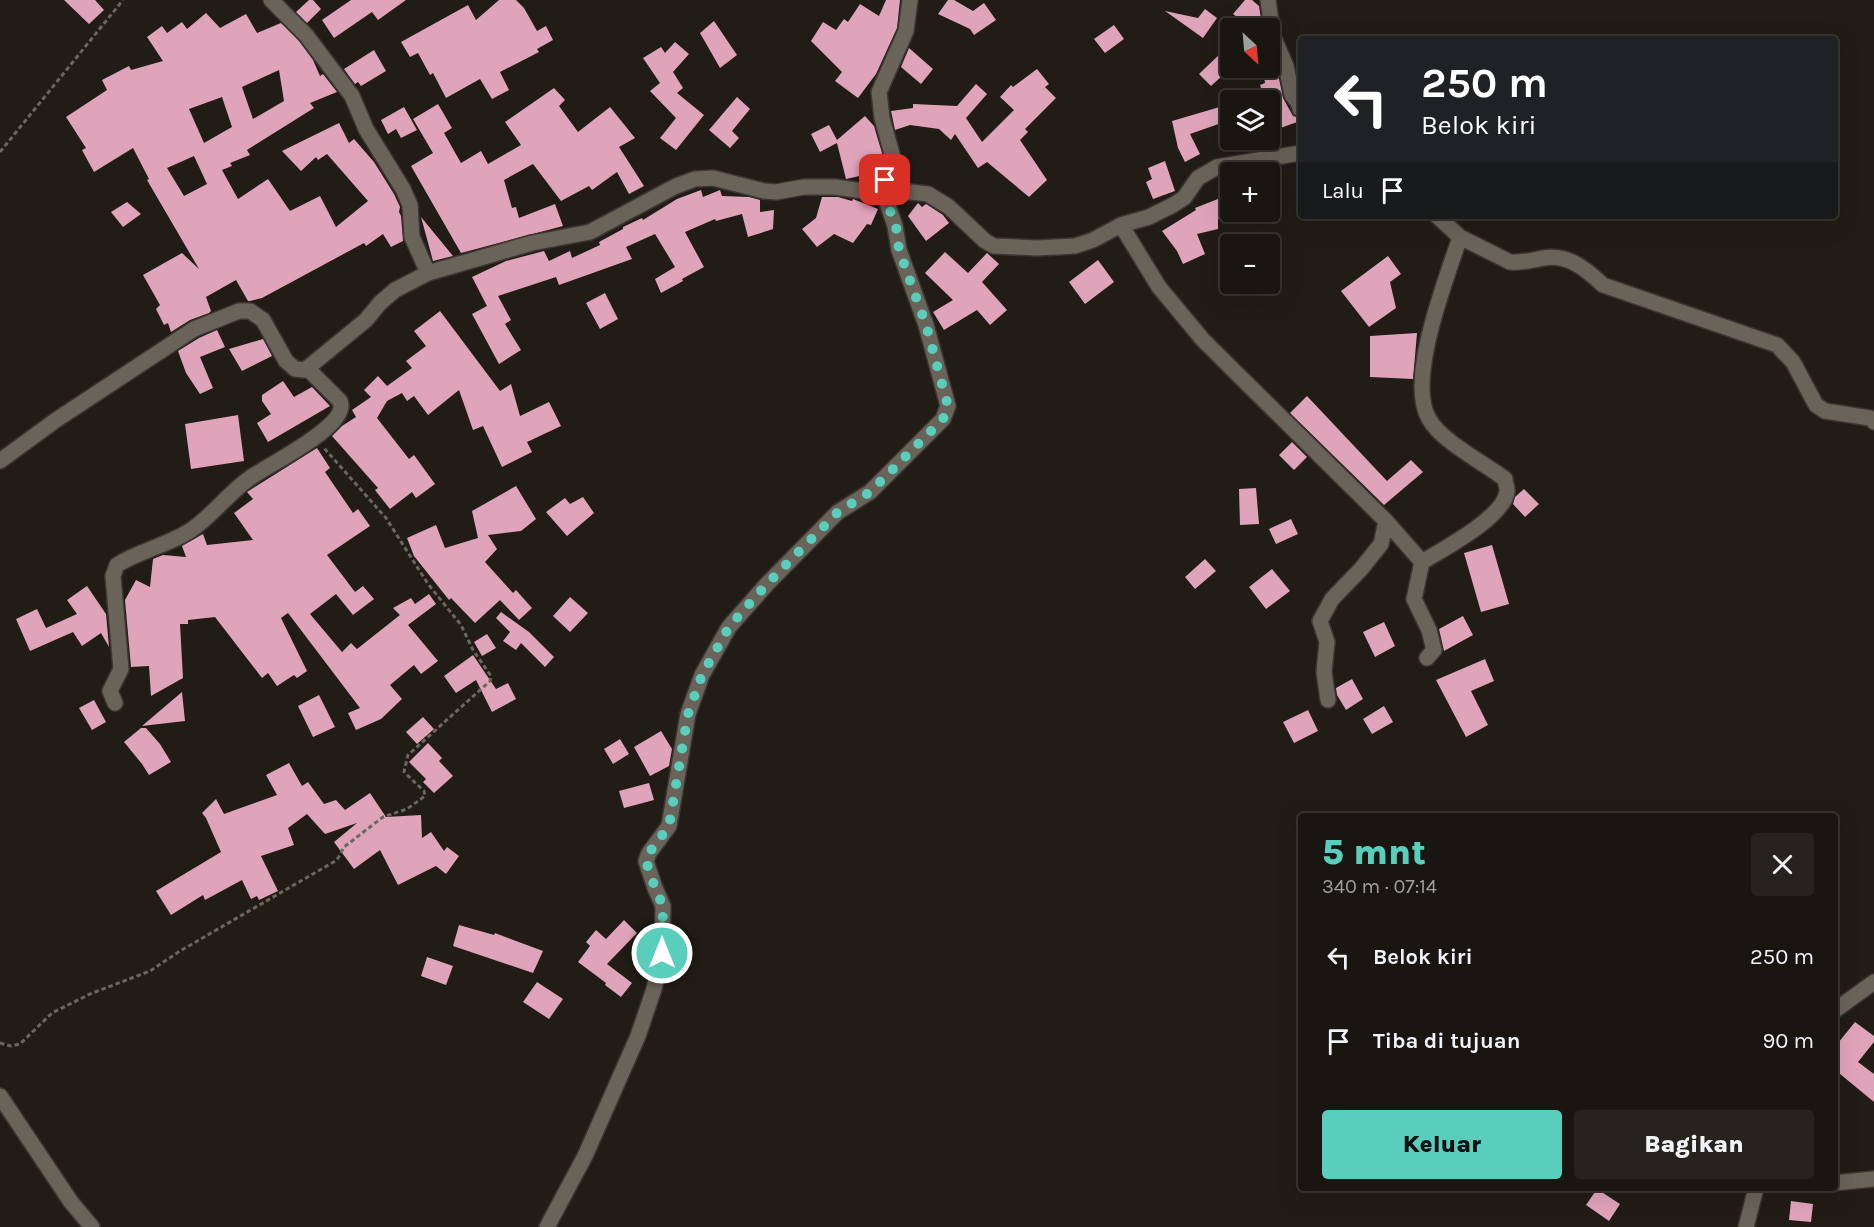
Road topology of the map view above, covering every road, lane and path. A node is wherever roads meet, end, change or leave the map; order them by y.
1 (123, 0) edge
2 (271, 0) edge
3 (910, 0) edge
4 (1268, 0) edge
5 (1298, 102) edge
6 (0, 152) edge
7 (1298, 153) edge
8 (884, 195) junction
9 (1440, 219) edge
10 (1121, 225) junction
11 (1460, 237) junction
12 (428, 273) junction
13 (307, 368) junction
14 (1874, 422) edge
15 (316, 438) junction
16 (0, 460) edge
17 (1386, 521) junction
18 (1422, 562) junction
19 (1427, 658) dead end
20 (1328, 700) dead end
21 (115, 703) dead end
22 (1874, 982) edge
23 (1838, 1008) edge
24 (0, 1043) edge
25 (1, 1100) edge
26 (1874, 1179) edge
27 (1838, 1183) edge
28 (1755, 1191) edge
29 (92, 1227) edge
30 (547, 1227) edge
31 (1746, 1227) edge

1 - 6 path
2 - 12 street
3 - 8 street
4 - 5 street
7 - 10 street
8 - 10 street
8 - 12 street
8 - 30 street
9 - 11 street
10 - 17 street
11 - 14 street
11 - 18 street
12 - 13 street
13 - 15 street
13 - 16 street
15 - 21 street
15 - 24 path
17 - 18 street
17 - 20 street
18 - 19 street
22 - 23 street
25 - 29 street
26 - 27 street
28 - 31 street

